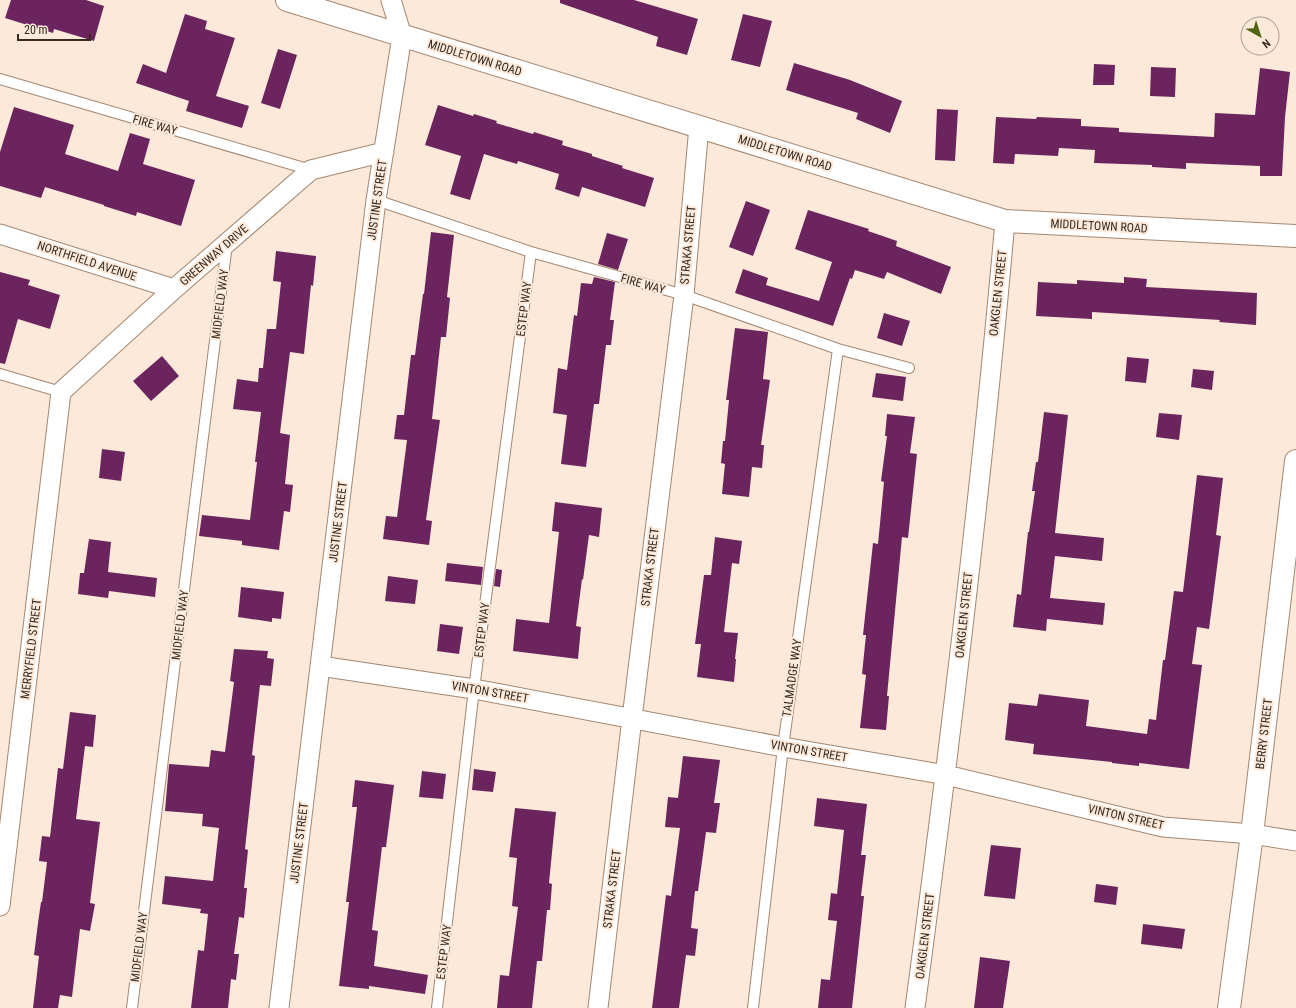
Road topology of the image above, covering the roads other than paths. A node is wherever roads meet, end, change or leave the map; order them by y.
1 (287, 0) edge
2 (391, 0) edge
3 (402, 36) junction
4 (0, 79) edge
5 (699, 126) junction
6 (384, 152) junction
7 (310, 170) junction
8 (376, 200) junction
9 (1005, 221) junction
10 (0, 234) edge
11 (1296, 236) edge
12 (228, 243) junction
13 (531, 252) junction
14 (174, 289) junction
15 (684, 296) junction
16 (838, 349) junction
17 (909, 368) dead end
18 (0, 374) edge
19 (61, 392) junction
20 (1296, 461) edge
21 (320, 666) junction
22 (474, 689) junction
23 (632, 718) junction
24 (783, 747) junction
25 (946, 775) junction
26 (1252, 834) junction
27 (1296, 841) edge
28 (0, 906) edge
29 (132, 1008) edge
30 (279, 1008) edge
31 (437, 1008) edge
32 (598, 1008) edge
33 (753, 1008) edge
34 (915, 1008) edge
35 (1229, 1008) edge

1 - 3 street, MIDDLETOWN ROAD
2 - 3 street
3 - 5 street, MIDDLETOWN ROAD
3 - 6 street, JUSTINE STREET
4 - 7 lane, FIRE WAY
5 - 9 street, MIDDLETOWN ROAD
5 - 15 street, STRAKA STREET
6 - 7 street, GREENWAY DRIVE
6 - 8 street, JUSTINE STREET
7 - 12 street, GREENWAY DRIVE
8 - 13 lane, FIRE WAY
8 - 21 street, JUSTINE STREET
9 - 11 street, MIDDLETOWN ROAD
9 - 25 street, OAKGLEN STREET
10 - 14 street, NORTHFIELD AVENUE
12 - 14 street, GREENWAY DRIVE
12 - 29 lane, MIDFIELD WAY
13 - 15 lane, FIRE WAY
13 - 22 lane, ESTEP WAY
14 - 19 street, GREENWAY DRIVE
15 - 16 lane, FIRE WAY
15 - 23 street, STRAKA STREET
16 - 17 lane, FIRE WAY
16 - 24 lane, TALMADGE WAY
18 - 19 lane
19 - 28 street, MERRYFIELD STREET
20 - 26 street, BERRY STREET
21 - 22 street, VINTON STREET
21 - 30 street, JUSTINE STREET
22 - 23 street, VINTON STREET
22 - 31 lane, ESTEP WAY
23 - 24 street, VINTON STREET
23 - 32 street, STRAKA STREET
24 - 25 street, VINTON STREET
24 - 33 lane, TALMADGE WAY
25 - 26 street, VINTON STREET
25 - 34 street, OAKGLEN STREET
26 - 27 street, VINTON STREET
26 - 35 street, BERRY STREET

